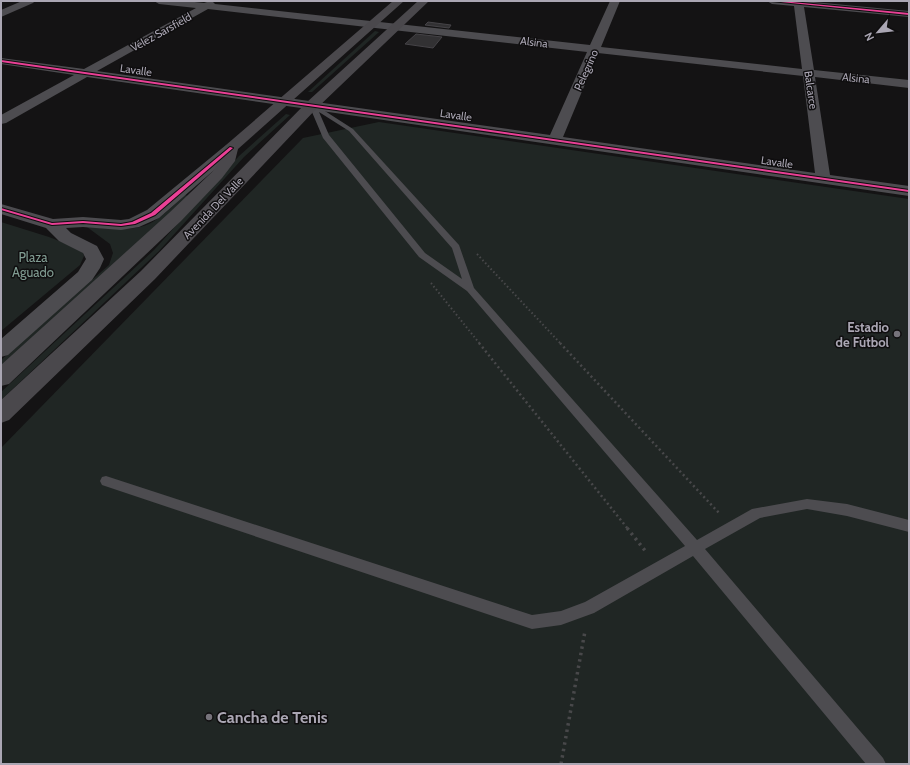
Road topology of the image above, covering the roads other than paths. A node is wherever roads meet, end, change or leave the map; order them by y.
1 (30, 1) edge
2 (159, 1) edge
3 (399, 1) edge
4 (424, 1) edge
5 (615, 1) edge
6 (772, 1) edge
7 (798, 2) edge
8 (211, 4) edge
9 (1, 14) edge
10 (909, 14) edge
11 (373, 24) junction
12 (397, 26) junction
13 (595, 49) junction
14 (1, 61) edge
15 (808, 72) junction
16 (88, 73) junction
17 (909, 84) edge
18 (284, 102) junction
19 (312, 106) junction
20 (1, 120) edge
21 (555, 139) junction
22 (231, 148) junction
23 (823, 178) junction
24 (909, 191) edge
25 (1, 209) edge
26 (52, 224) junction
27 (470, 289) junction
28 (1, 350) edge
29 (1, 378) edge
30 (1, 414) edge
31 (106, 481) dead end
32 (909, 526) edge
33 (696, 549) junction
34 (877, 764) edge

1 - 9 street
2 - 8 street, Alsina
3 - 11 main road, Avenida Del Valle
4 - 12 main road, Avenida Del Valle
5 - 13 street, Pelegrino
6 - 7 street
7 - 10 street
7 - 15 street, Balcarce
8 - 11 street, Alsina
8 - 16 street, Vélez Sarsfield
11 - 12 street, Alsina
11 - 18 main road, Avenida Del Valle
12 - 13 street, Alsina
12 - 19 main road, Avenida Del Valle
13 - 15 street, Alsina
13 - 21 street, Pelegrino
14 - 16 street, Lavalle
15 - 17 street, Alsina
15 - 23 street, Balcarce
16 - 18 street, Lavalle
16 - 20 street, Vélez Sarsfield
18 - 19 street, Lavalle
18 - 22 main road, Avenida Del Valle
19 - 21 street, Lavalle
19 - 27 lane
19 - 27 lane
19 - 30 main road, Avenida Del Valle
21 - 23 street, Lavalle
22 - 26 street
22 - 29 main road, Avenida Del Valle
23 - 24 street, Lavalle
25 - 26 street
26 - 28 street
27 - 33 lane
31 - 33 lane
32 - 33 lane
33 - 34 lane

